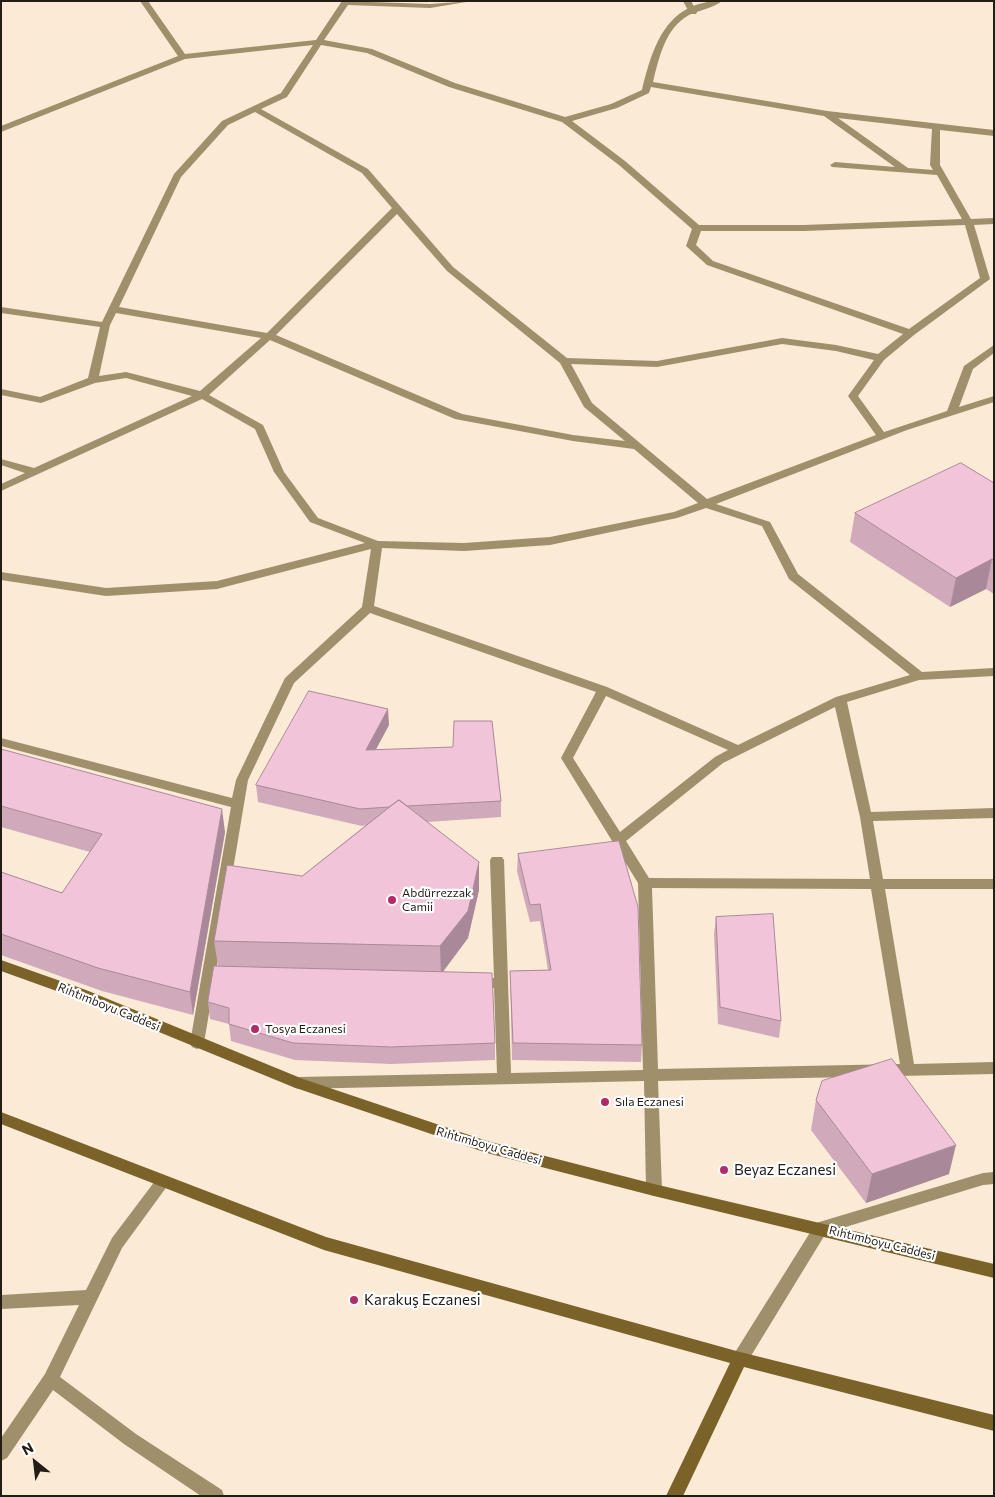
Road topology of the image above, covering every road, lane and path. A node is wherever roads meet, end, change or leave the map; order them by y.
1 (144, 1) edge
2 (468, 1) edge
3 (687, 1) edge
4 (718, 1) edge
5 (346, 2) edge
6 (693, 12) junction
7 (319, 42) junction
8 (183, 57) junction
9 (648, 84) junction
10 (255, 108) junction
11 (827, 114) junction
12 (564, 120) junction
13 (936, 128) junction
14 (1, 129) edge
15 (994, 133) edge
16 (835, 166) dead end
17 (905, 170) junction
18 (940, 173) junction
19 (398, 209) junction
20 (994, 221) edge
21 (969, 223) junction
22 (697, 228) junction
23 (112, 309) junction
24 (1, 310) edge
25 (105, 325) junction
26 (910, 333) junction
27 (270, 336) junction
28 (994, 348) edge
29 (880, 358) junction
30 (564, 361) junction
31 (93, 380) junction
32 (1, 392) edge
33 (202, 395) junction
34 (994, 399) edge
35 (951, 413) junction
36 (882, 436) junction
37 (636, 446) junction
38 (1, 462) edge
39 (35, 472) junction
40 (1, 488) edge
41 (706, 504) junction
42 (377, 544) junction
43 (1, 576) edge
44 (368, 608) junction
45 (994, 672) edge
46 (919, 676) junction
47 (602, 690) junction
48 (840, 700) junction
49 (1, 742) edge
50 (738, 750) junction
51 (237, 804) junction
52 (994, 813) edge
53 (866, 817) junction
54 (618, 840) junction
55 (497, 860) dead end
56 (645, 883) junction
57 (876, 884) junction
58 (994, 884) edge
59 (1, 965) edge
60 (463, 982) edge
61 (502, 983) junction
62 (196, 1043) junction
63 (994, 1068) edge
64 (908, 1070) junction
65 (651, 1076) junction
66 (504, 1078) junction
67 (298, 1083) junction
68 (1, 1118) edge
69 (994, 1178) edge
70 (163, 1181) junction
71 (654, 1190) junction
72 (821, 1228) junction
73 (994, 1271) edge
74 (90, 1297) junction
75 (1, 1302) edge
76 (740, 1359) junction
77 (51, 1379) junction
78 (994, 1423) edge
79 (1, 1453) edge
80 (216, 1496) edge
81 (674, 1496) edge

1 - 8 street
2 - 5 street
3 - 6 street
4 - 6 street
5 - 7 street
6 - 9 street
7 - 8 street
7 - 10 street
7 - 12 street
8 - 14 street
9 - 11 street
9 - 12 street
10 - 19 street
10 - 23 street
11 - 13 street
11 - 17 street
12 - 22 street
13 - 15 street
13 - 18 street
16 - 17 street
17 - 18 street
18 - 21 street
19 - 27 street
19 - 30 street
20 - 21 street
21 - 22 street
21 - 26 street
22 - 26 street
23 - 25 street
23 - 27 street
24 - 25 street
25 - 31 street
26 - 29 street
27 - 33 street
27 - 37 street
28 - 35 street
29 - 30 street
29 - 36 street
30 - 37 street
31 - 32 street
31 - 33 street
33 - 39 street
33 - 42 street
34 - 35 street
35 - 36 street
36 - 41 street
37 - 41 street
38 - 39 street
39 - 40 street
41 - 42 street
41 - 46 street
42 - 43 street
42 - 44 street
44 - 47 street
44 - 51 street
45 - 46 street
46 - 48 street
47 - 50 street
47 - 54 street
48 - 50 street
48 - 53 street
49 - 51 street
50 - 54 street
51 - 62 street
52 - 53 street
53 - 57 street
54 - 56 street
55 - 61 street
56 - 57 street
56 - 65 street
57 - 58 street
57 - 64 street
59 - 62 street, Rıhtımboyu Caddesi
60 - 61 street
61 - 66 street
62 - 67 street, Rıhtımboyu Caddesi
63 - 64 street
64 - 65 street
65 - 66 street
65 - 71 street
66 - 67 street
67 - 71 street, Rıhtımboyu Caddesi
68 - 70 street
69 - 72 street
70 - 74 street
70 - 76 street
71 - 72 street, Rıhtımboyu Caddesi
72 - 73 street, Rıhtımboyu Caddesi
72 - 76 street
74 - 75 street
74 - 77 street
76 - 78 street
76 - 81 street
77 - 79 street
77 - 80 street

